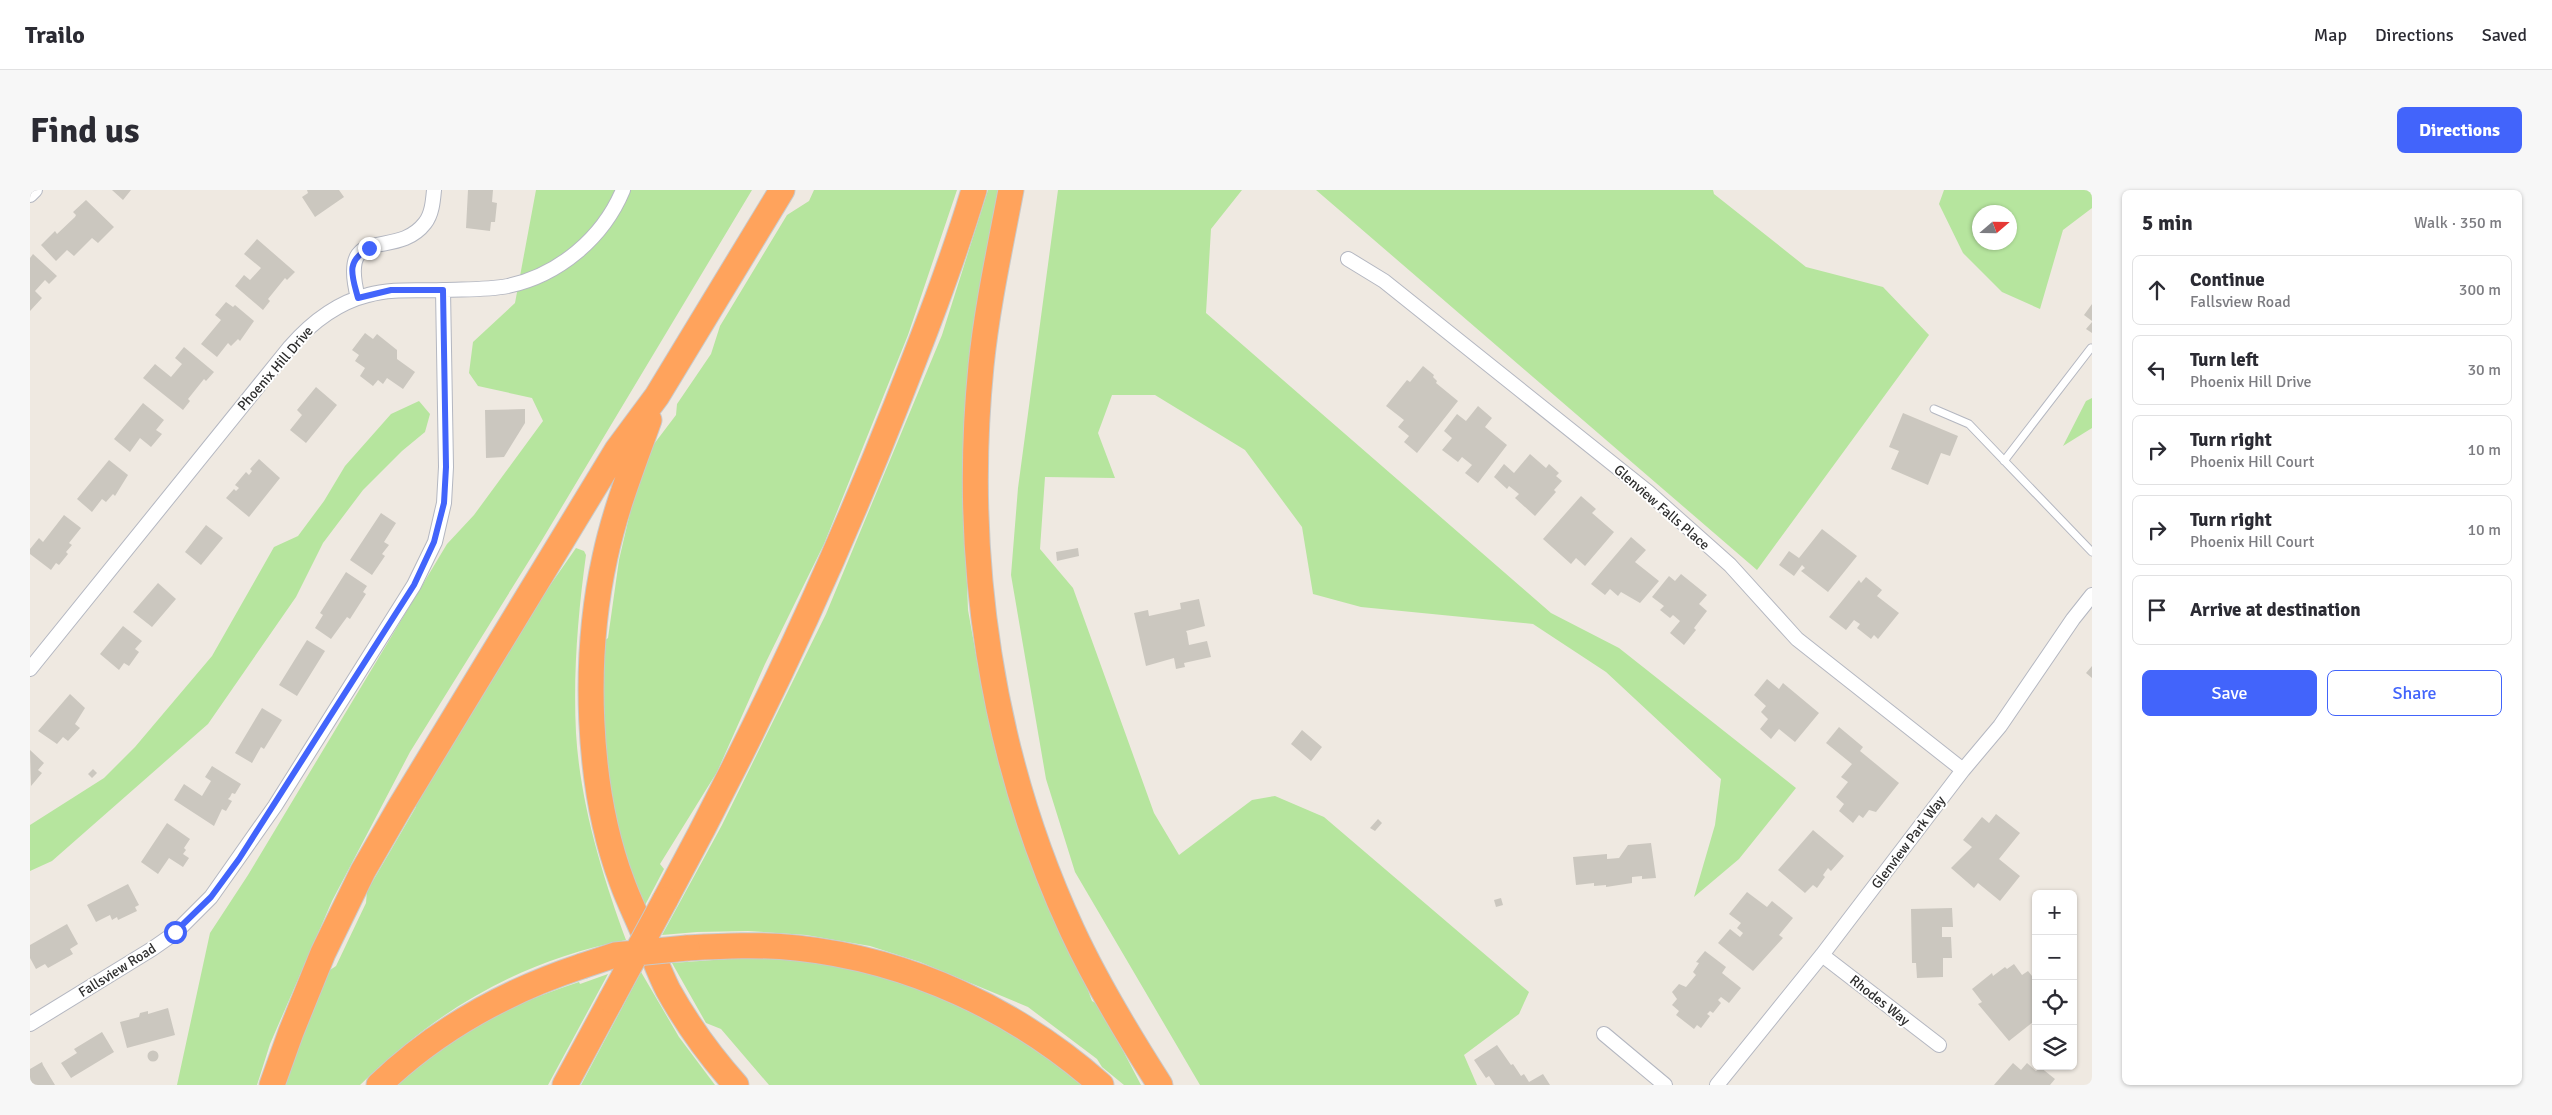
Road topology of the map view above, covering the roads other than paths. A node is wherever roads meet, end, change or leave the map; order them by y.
1 (35, 190) edge
2 (434, 190) edge
3 (623, 190) edge
4 (782, 190) edge
5 (974, 190) edge
6 (1011, 190) edge
7 (30, 196) edge
8 (1348, 259) dead end
9 (443, 290) junction
10 (358, 298) junction
11 (2091, 348) dead end
12 (657, 396) junction
13 (1934, 409) dead end
14 (2004, 461) junction
15 (2092, 552) edge
16 (2092, 595) edge
17 (30, 669) edge
18 (1963, 770) junction
19 (1822, 955) junction
20 (30, 1024) edge
21 (1604, 1034) dead end
22 (1939, 1045) dead end
23 (272, 1085) edge
24 (379, 1085) edge
25 (565, 1085) edge
26 (736, 1085) edge
27 (1101, 1085) edge
28 (1160, 1085) edge
29 (1665, 1085) edge
30 (1717, 1085) edge

1 - 7 street
2 - 10 street
3 - 9 street, Phoenix Hill Drive
4 - 12 highway
5 - 25 highway, bridge
6 - 28 highway
8 - 18 street, Glenview Falls Place
9 - 10 street, Phoenix Hill Drive
9 - 20 street, Fallsview Road
10 - 17 street, Phoenix Hill Drive
11 - 14 lane
12 - 23 highway
12 - 26 highway
13 - 14 lane
14 - 15 lane
16 - 18 street, Glenview Park Way
18 - 19 street, Glenview Park Way
19 - 22 street, Rhodes Way
19 - 30 street, Glenview Park Way
21 - 29 street
24 - 27 highway, bridge

